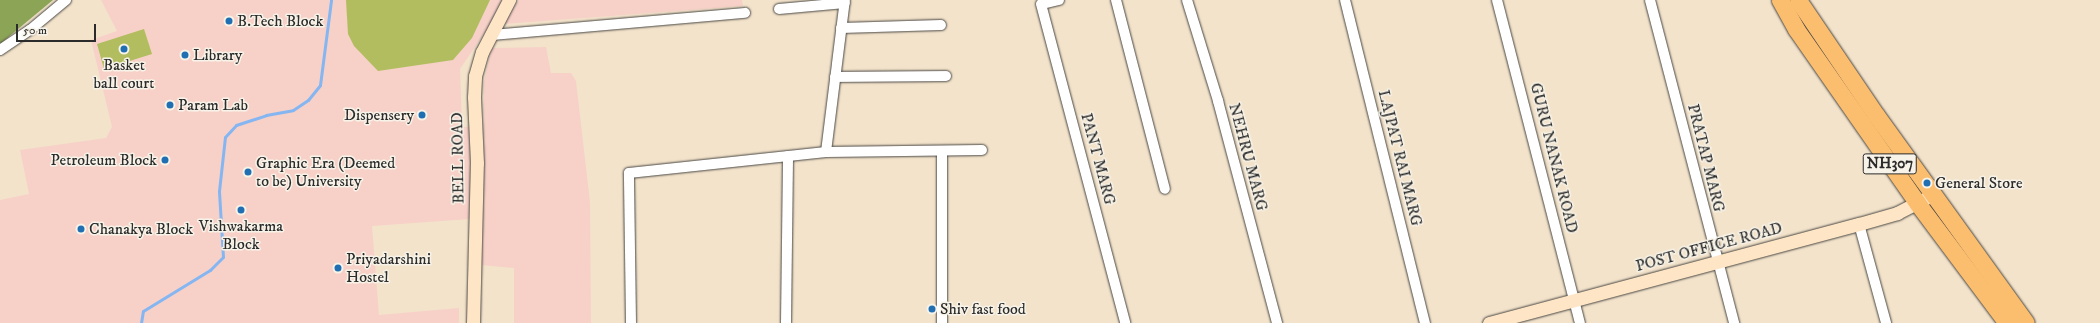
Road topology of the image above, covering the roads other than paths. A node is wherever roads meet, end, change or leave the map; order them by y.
1 (66, 0) edge
2 (509, 0) edge
3 (1059, 0) edge
4 (1116, 0) edge
5 (1187, 0) edge
6 (1344, 0) edge
7 (1497, 0) edge
8 (1650, 0) edge
9 (1780, 0) edge
10 (1798, 0) edge
11 (845, 2) edge
12 (779, 9) dead end
13 (745, 13) dead end
14 (942, 25) dead end
15 (841, 28) junction
16 (492, 35) junction
17 (0, 50) edge
18 (946, 76) dead end
19 (835, 77) junction
20 (982, 150) dead end
21 (826, 152) junction
22 (942, 152) junction
23 (788, 156) junction
24 (1165, 189) dead end
25 (1934, 194) junction
26 (1918, 204) junction
27 (1859, 224) junction
28 (1717, 262) junction
29 (1574, 300) junction
30 (473, 323) edge
31 (631, 323) edge
32 (786, 323) edge
33 (942, 323) edge
34 (1125, 323) edge
35 (1277, 323) edge
36 (1425, 323) edge
37 (1489, 323) edge
38 (1580, 323) edge
39 (1734, 323) edge
40 (1886, 323) edge
41 (2007, 323) edge
42 (2026, 323) edge

1 - 17 street
2 - 16 street, BELL ROAD
3 - 34 street, PANT MARG
4 - 24 street
5 - 35 street, NEHRU MARG
6 - 36 street, LAJPAT RAI MARG
7 - 29 street, GURU NANAK ROAD
8 - 28 street, PRATAP MARG
9 - 26 highway, NH307
10 - 25 highway, NH307
11 - 12 street
11 - 15 street
13 - 16 street
14 - 15 street
15 - 19 street
16 - 30 street, BELL ROAD
18 - 19 street
19 - 21 street
20 - 22 street
21 - 22 street
21 - 23 street
22 - 33 street
23 - 31 street
23 - 32 street
25 - 26 street, POST OFFICE ROAD
25 - 42 highway, NH307
26 - 27 street, POST OFFICE ROAD
26 - 41 highway, NH307
27 - 28 street, POST OFFICE ROAD
27 - 40 street
28 - 29 street, POST OFFICE ROAD
28 - 39 street, PRATAP MARG
29 - 37 street, POST OFFICE ROAD
29 - 38 street, GURU NANAK ROAD

